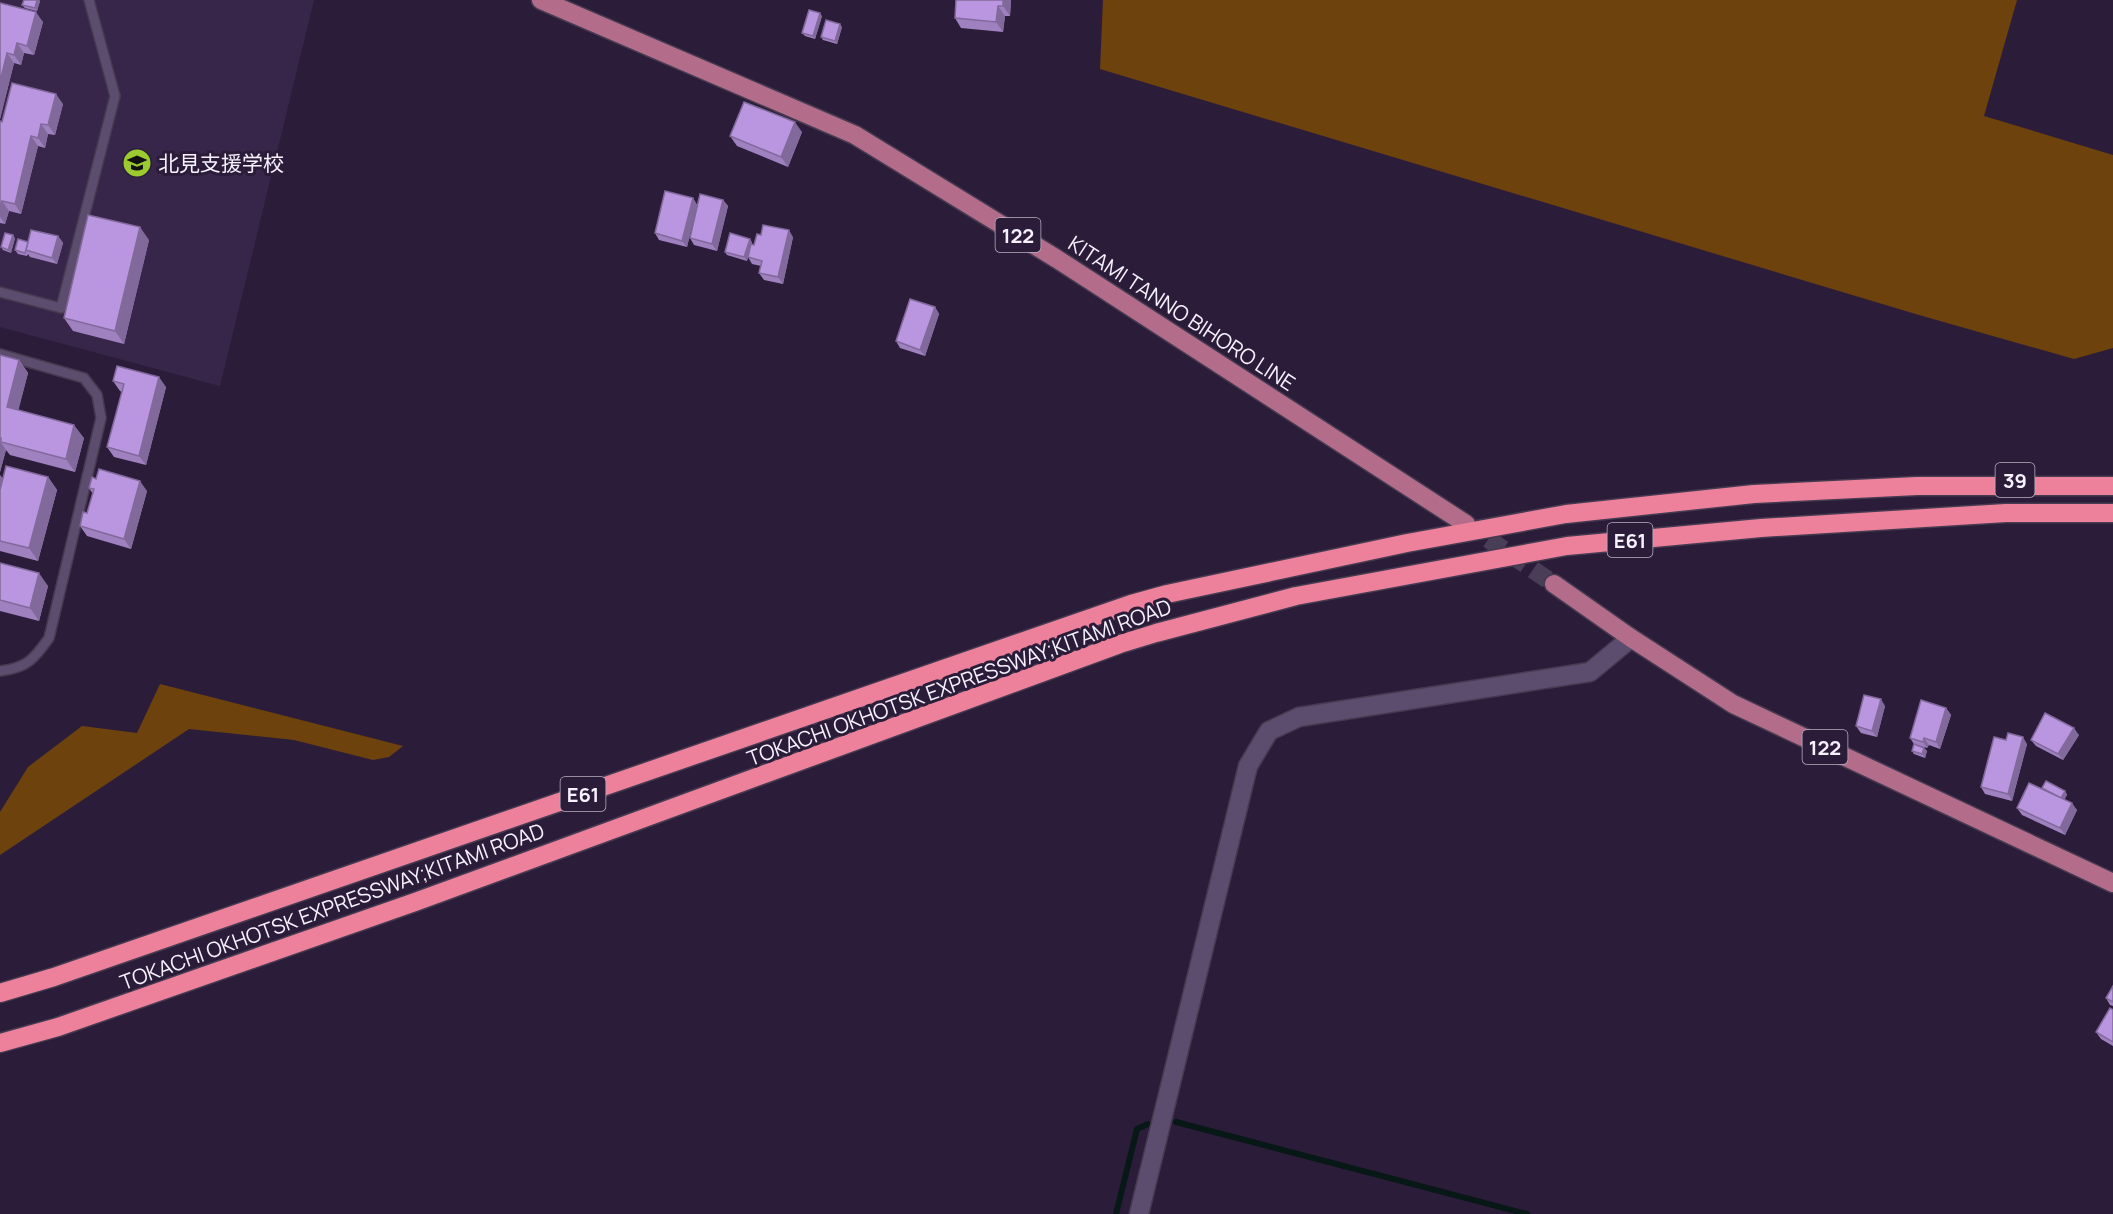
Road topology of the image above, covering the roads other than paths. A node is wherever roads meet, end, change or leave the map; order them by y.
1 (89, 0) edge
2 (541, 0) edge
3 (0, 292) edge
4 (0, 354) edge
5 (2113, 474) edge
6 (1917, 486) junction
7 (2113, 486) edge
8 (2113, 513) edge
9 (1466, 524) tunnel mouth
10 (1554, 584) tunnel mouth
11 (1631, 638) junction
12 (0, 671) edge
13 (2113, 883) edge
14 (0, 993) edge
15 (0, 1043) edge
16 (1139, 1214) edge

1 - 3 lane
2 - 9 main road, KITAMI TANNO BIHORO LINE / 122
4 - 12 lane
5 - 6 highway, 39
6 - 7 highway, TOKACHI OKHOTSK EXPRESSWAY;KITAMI ROAD / E61
6 - 14 highway, TOKACHI OKHOTSK EXPRESSWAY;KITAMI ROAD / E61
8 - 15 highway, TOKACHI OKHOTSK EXPRESSWAY;KITAMI ROAD / E61
10 - 11 main road, 122
11 - 13 main road, 122
11 - 16 street

